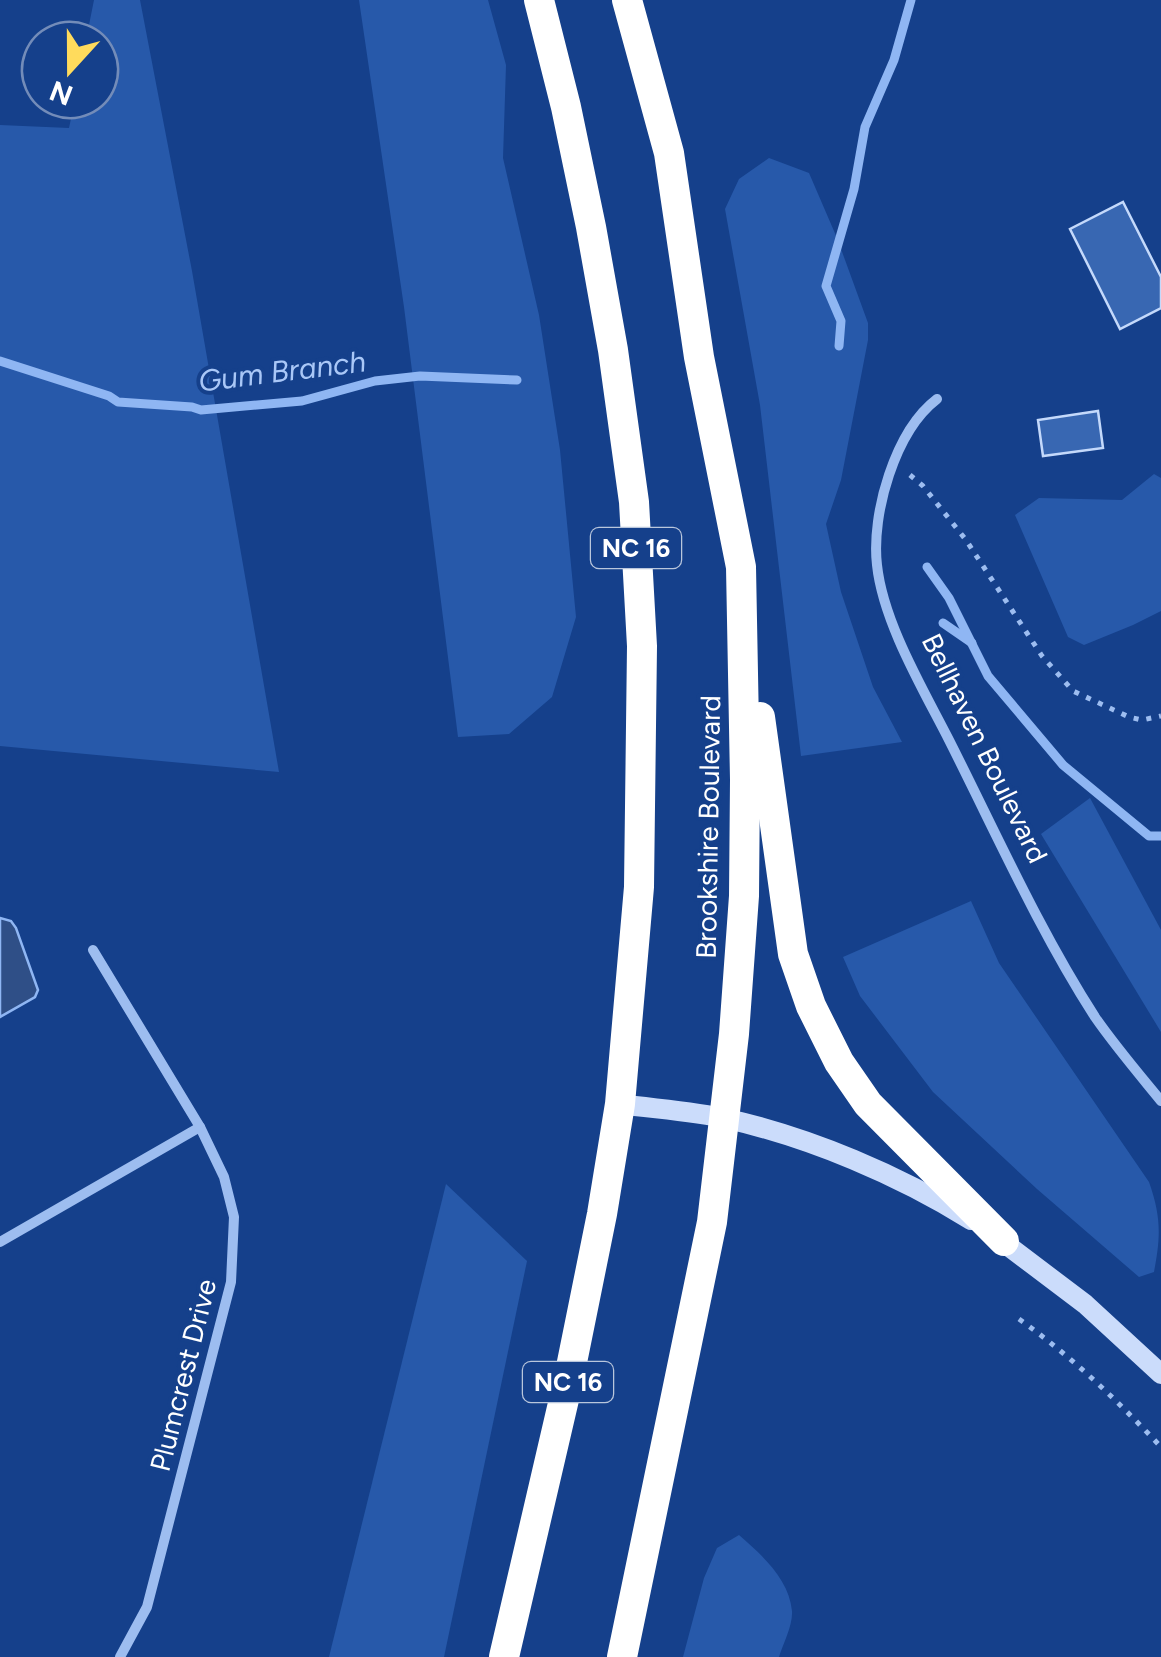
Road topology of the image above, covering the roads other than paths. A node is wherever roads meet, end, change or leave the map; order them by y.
1 (539, 0) edge
2 (627, 0) edge
3 (937, 399) dead end
4 (741, 567) junction
5 (93, 950) dead end
6 (1161, 1101) edge
7 (620, 1104) junction
8 (724, 1118) junction
9 (200, 1127) junction
10 (0, 1242) edge
11 (1004, 1242) junction
12 (1161, 1374) edge
13 (120, 1657) edge
14 (504, 1657) edge
15 (622, 1657) edge

1 - 7 highway, NC 16
2 - 4 highway, Brookshire Boulevard
3 - 6 street, Bellhaven Boulevard
4 - 8 highway, Brookshire Boulevard
4 - 11 highway
5 - 9 street, Plumcrest Drive
7 - 8 main road
7 - 14 highway, NC 16
8 - 11 main road
8 - 15 highway, Brookshire Boulevard
9 - 10 street
9 - 13 street, Plumcrest Drive
11 - 12 main road

